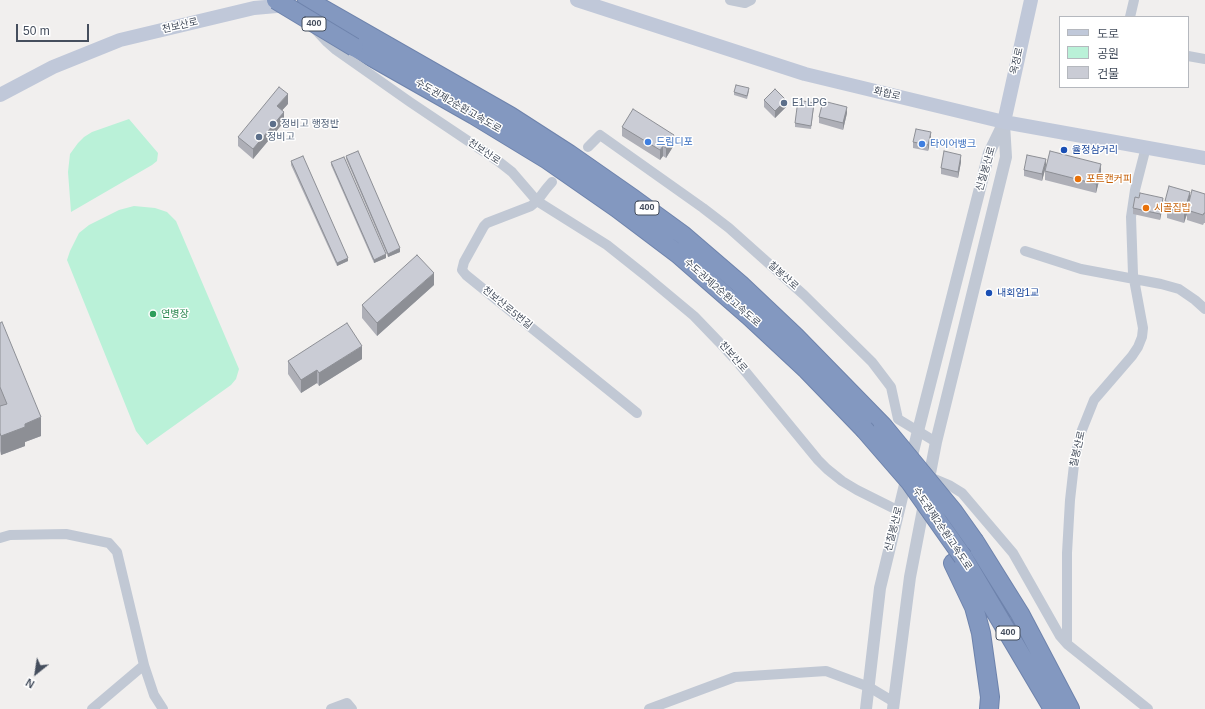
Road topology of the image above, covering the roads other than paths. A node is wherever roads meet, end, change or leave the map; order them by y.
1 (276, 0) edge
2 (577, 0) edge
3 (730, 0) edge
4 (751, 0) edge
5 (1031, 0) edge
6 (1134, 0) edge
7 (303, 2) edge
8 (1130, 16) edge
9 (1189, 56) edge
10 (1205, 59) edge
11 (0, 95) edge
12 (1004, 122) junction
13 (588, 147) dead end
14 (1146, 147) junction
15 (1205, 158) edge
16 (552, 182) dead end
17 (537, 201) junction
18 (1025, 251) dead end
19 (1134, 277) junction
20 (1205, 308) edge
21 (637, 413) dead end
22 (918, 431) junction
23 (936, 442) junction
24 (930, 477) junction
25 (899, 511) junction
26 (0, 538) edge
27 (958, 560) junction
28 (1020, 614) junction
29 (1067, 644) junction
30 (144, 665) junction
31 (868, 687) junction
32 (893, 705) edge
33 (92, 709) edge
34 (163, 709) edge
35 (331, 709) edge
36 (352, 709) edge
37 (649, 709) edge
38 (866, 709) edge
39 (989, 709) edge
40 (1053, 709) edge
41 (1070, 709) edge
42 (1078, 709) edge
43 (1148, 709) edge

1 - 27 highway, 수도권제2순환고속도로 / 400, bridge
2 - 12 main road, 화합로
3 - 4 street
5 - 12 main road, 옥정로
6 - 8 street
7 - 11 main road, 천보산로
7 - 17 street, 천보산로
7 - 28 highway, 수도권제2순환고속도로 / 400, bridge
9 - 10 street
12 - 14 main road, 화합로
12 - 22 street, 신칠봉산로
12 - 23 street, 신칠봉산로
13 - 22 street, 칠봉산로
14 - 15 main road, 화합로
14 - 19 street, 칠봉산로
16 - 17 street
17 - 21 street, 천보산로5번길
17 - 25 street, 천보산로
18 - 19 street
19 - 20 street
19 - 29 street, 칠봉산로
22 - 23 street, 칠봉산로
22 - 25 street, 신칠봉산로
23 - 24 street, 신칠봉산로
24 - 29 street
24 - 32 street, 신칠봉산로
25 - 31 street, 신칠봉산로
26 - 30 street
27 - 39 highway
27 - 40 highway, 수도권제2순환고속도로 / 400
28 - 41 highway, 수도권제2순환고속도로 / 400
28 - 42 highway
29 - 43 street
30 - 33 street
30 - 34 street
31 - 32 street
31 - 37 street
31 - 38 street, 신칠봉산로
35 - 36 street

